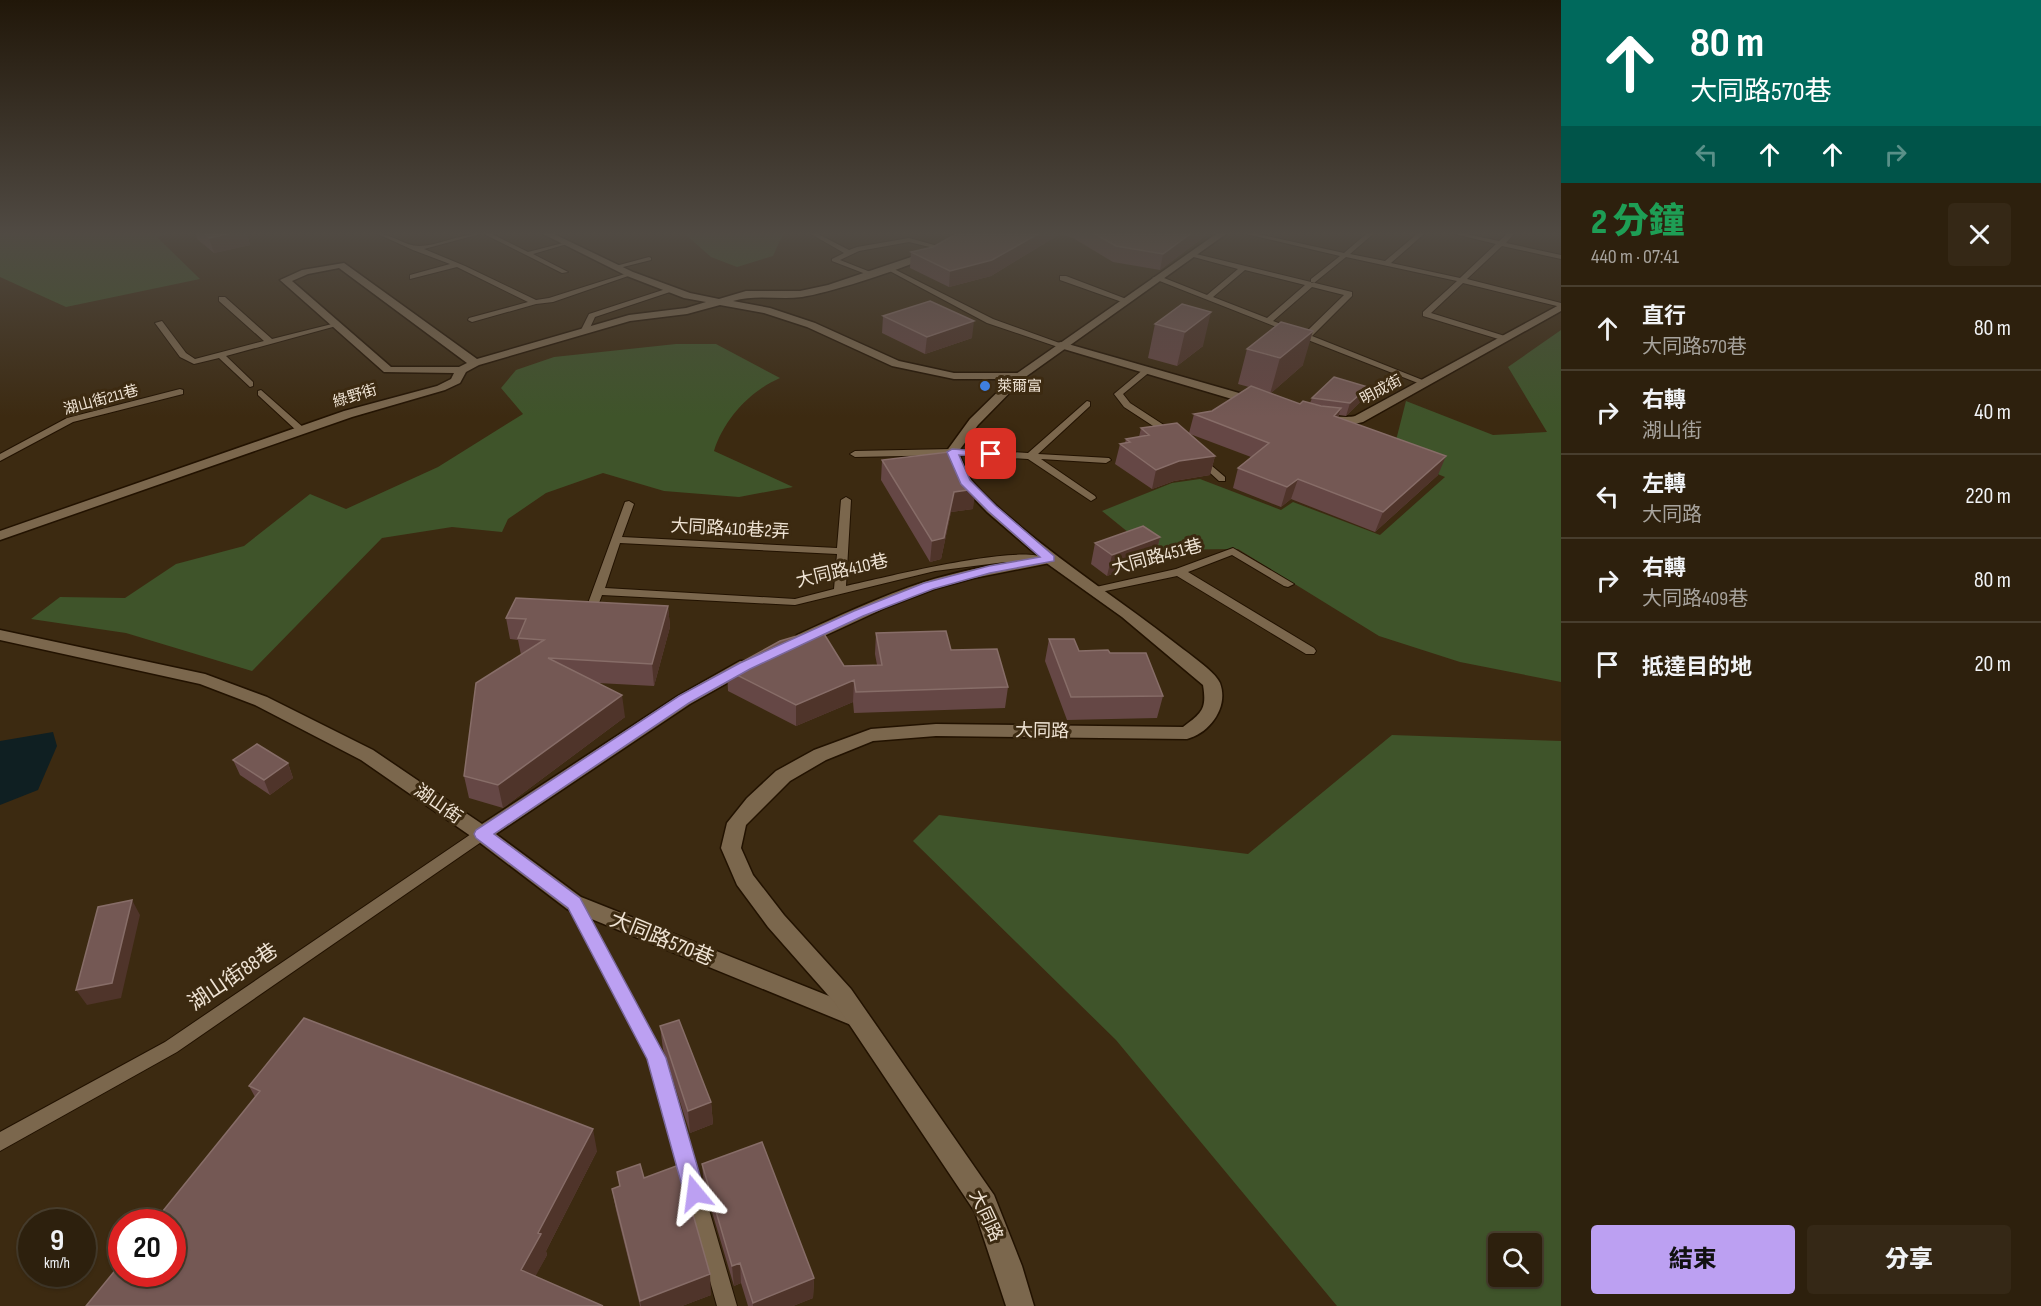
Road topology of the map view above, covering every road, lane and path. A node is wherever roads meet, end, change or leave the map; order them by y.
1 (302, 295) edge
2 (382, 295) edge
3 (520, 295) edge
4 (566, 295) edge
5 (657, 295) edge
6 (690, 295) edge
7 (743, 295) edge
8 (940, 295) edge
9 (1111, 295) edge
10 (1132, 295) edge
11 (1198, 295) edge
12 (1298, 295) edge
13 (1348, 295) edge
14 (1446, 295) edge
15 (1518, 295) edge
16 (222, 299) dead end
17 (1125, 300) junction
18 (535, 302) junction
19 (719, 303) junction
20 (1561, 306) edge
21 (1270, 319) dead end
22 (472, 320) dead end
23 (159, 323) dead end
24 (336, 325) junction
25 (585, 330) junction
26 (1305, 338) junction
27 (1505, 339) junction
28 (270, 342) junction
29 (1061, 345) junction
30 (220, 355) junction
31 (475, 363) junction
32 (460, 370) junction
33 (1148, 370) junction
34 (1020, 376) junction
35 (1426, 383) junction
36 (250, 384) dead end
37 (180, 392) dead end
38 (261, 393) dead end
39 (1087, 404) dead end
40 (1273, 406) edge
41 (1319, 420) edge
42 (301, 430) junction
43 (1176, 437) edge
44 (1191, 451) edge
45 (952, 452) junction
46 (855, 454) dead end
47 (1030, 456) junction
48 (0, 458) edge
49 (1106, 460) dead end
50 (1222, 479) dead end
51 (1091, 498) dead end
52 (846, 500) dead end
53 (630, 504) dead end
54 (0, 536) edge
55 (616, 540) junction
56 (842, 552) junction
57 (1050, 559) junction
58 (1179, 572) junction
59 (1288, 584) dead end
60 (840, 589) junction
61 (1096, 590) junction
62 (598, 591) junction
63 (589, 617) edge
64 (0, 635) edge
65 (786, 647) edge
66 (1310, 651) dead end
67 (765, 656) edge
68 (482, 834) junction
69 (574, 903) junction
70 (856, 1017) junction
71 (0, 1142) edge
72 (727, 1306) edge
73 (1020, 1306) edge

1 - 24 street
2 - 31 street
3 - 18 lane
4 - 18 lane
5 - 25 lane
6 - 19 street
7 - 19 street, 綠野街
8 - 29 lane
9 - 17 lane
10 - 17 street
11 - 26 lane
12 - 21 lane
13 - 26 lane
14 - 27 lane
15 - 20 lane
16 - 28 lane
17 - 29 street
18 - 22 lane
19 - 25 street, 綠野街
19 - 34 street
20 - 27 street, 明成街
23 - 30 lane
24 - 28 lane
24 - 32 street
25 - 31 street, 綠野街
26 - 35 lane
27 - 35 street, 明成街
28 - 30 lane
29 - 33 street
29 - 34 street
30 - 36 lane
31 - 32 street, 綠野街
32 - 42 street, 綠野街
33 - 40 street
33 - 43 lane
34 - 45 street
35 - 41 street, 明成街
37 - 48 lane, 湖山街211巷
38 - 42 lane
39 - 47 lane
42 - 54 street, 綠野街
44 - 50 lane
45 - 46 lane
45 - 47 lane
45 - 57 street, 大同路
47 - 49 lane
47 - 51 lane
52 - 56 lane
53 - 55 lane
55 - 56 lane, 大同路410巷2弄
55 - 62 lane
56 - 60 lane
57 - 60 lane, 大同路410巷
57 - 61 street, 大同路
57 - 65 street
58 - 59 lane, 大同路451巷
58 - 61 lane, 大同路451巷
58 - 66 lane
60 - 62 lane, 大同路410巷
61 - 70 street, 大同路
62 - 63 lane
64 - 68 street, 湖山街
67 - 68 street, 湖山街
68 - 69 street, 大同路570巷
68 - 71 lane, 湖山街88巷
69 - 70 street, 大同路570巷
69 - 72 lane
70 - 73 street, 大同路

